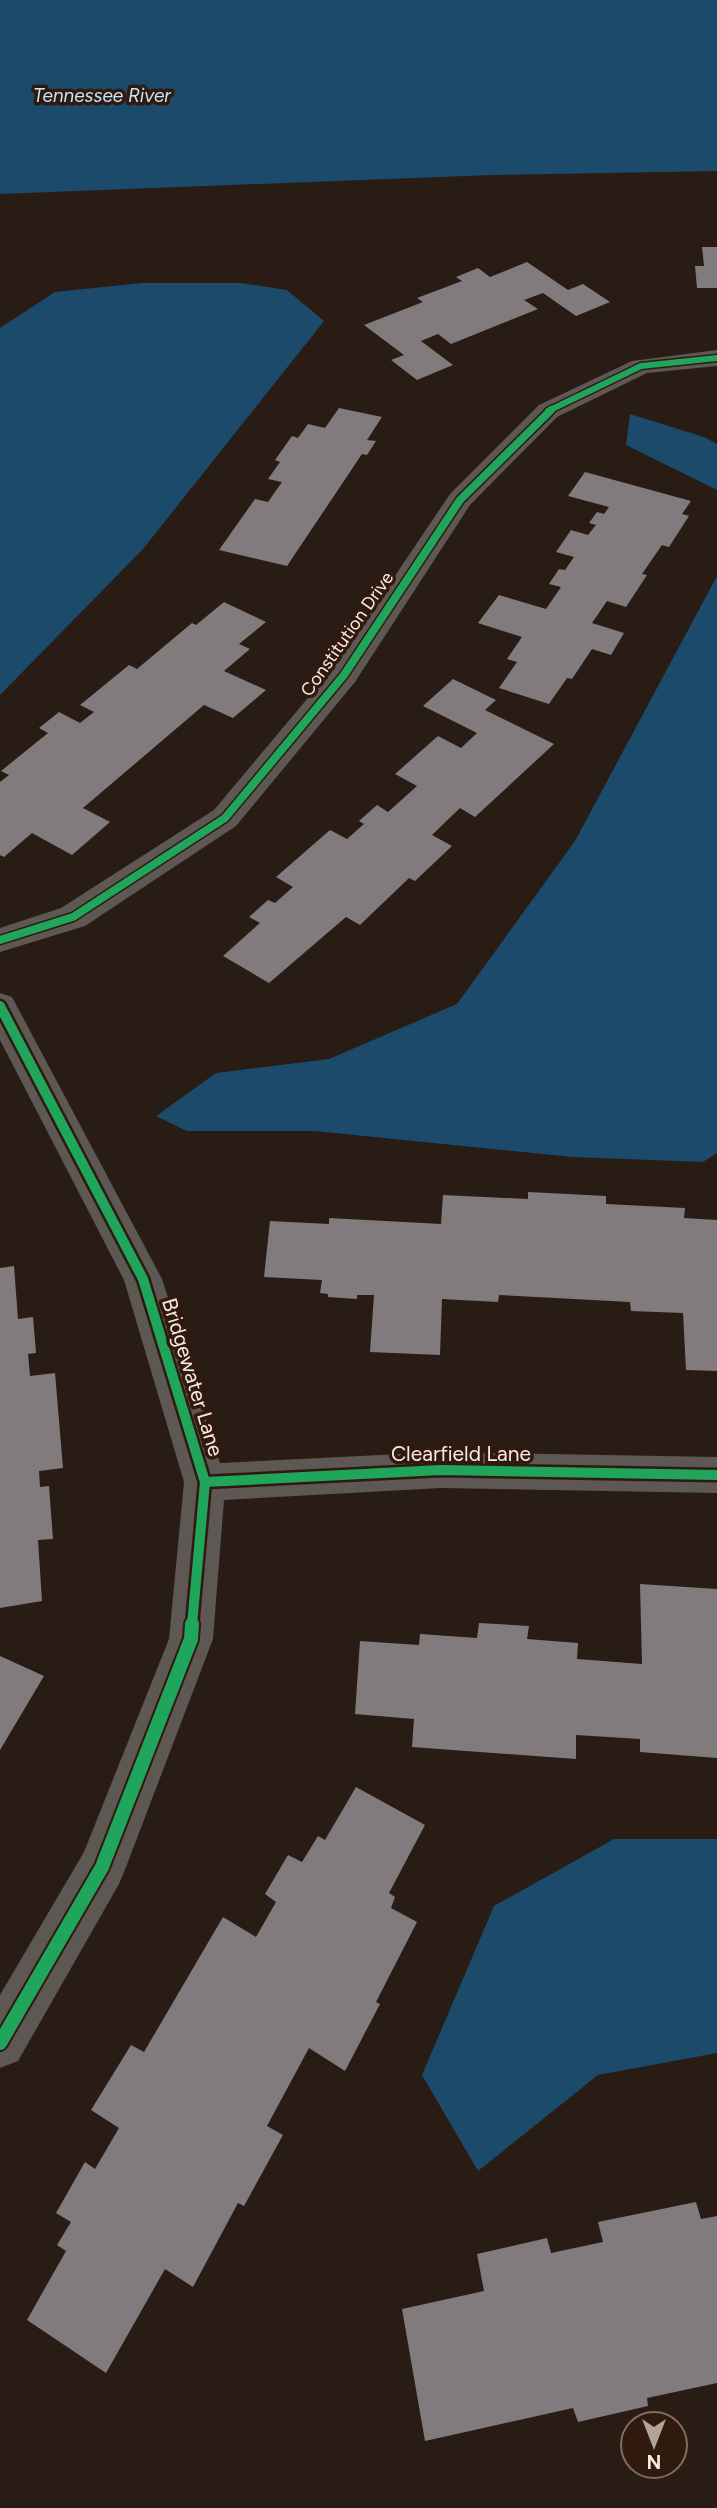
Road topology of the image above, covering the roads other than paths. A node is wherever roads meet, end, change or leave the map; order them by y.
1 (717, 358) edge
2 (0, 940) edge
3 (0, 1006) edge
4 (717, 1475) edge
5 (205, 1482) junction
6 (0, 2043) edge

1 - 2 street, Constitution Drive
3 - 5 street, Bridgewater Lane
4 - 5 street, Clearfield Lane
5 - 6 street, Bridgewater Lane

